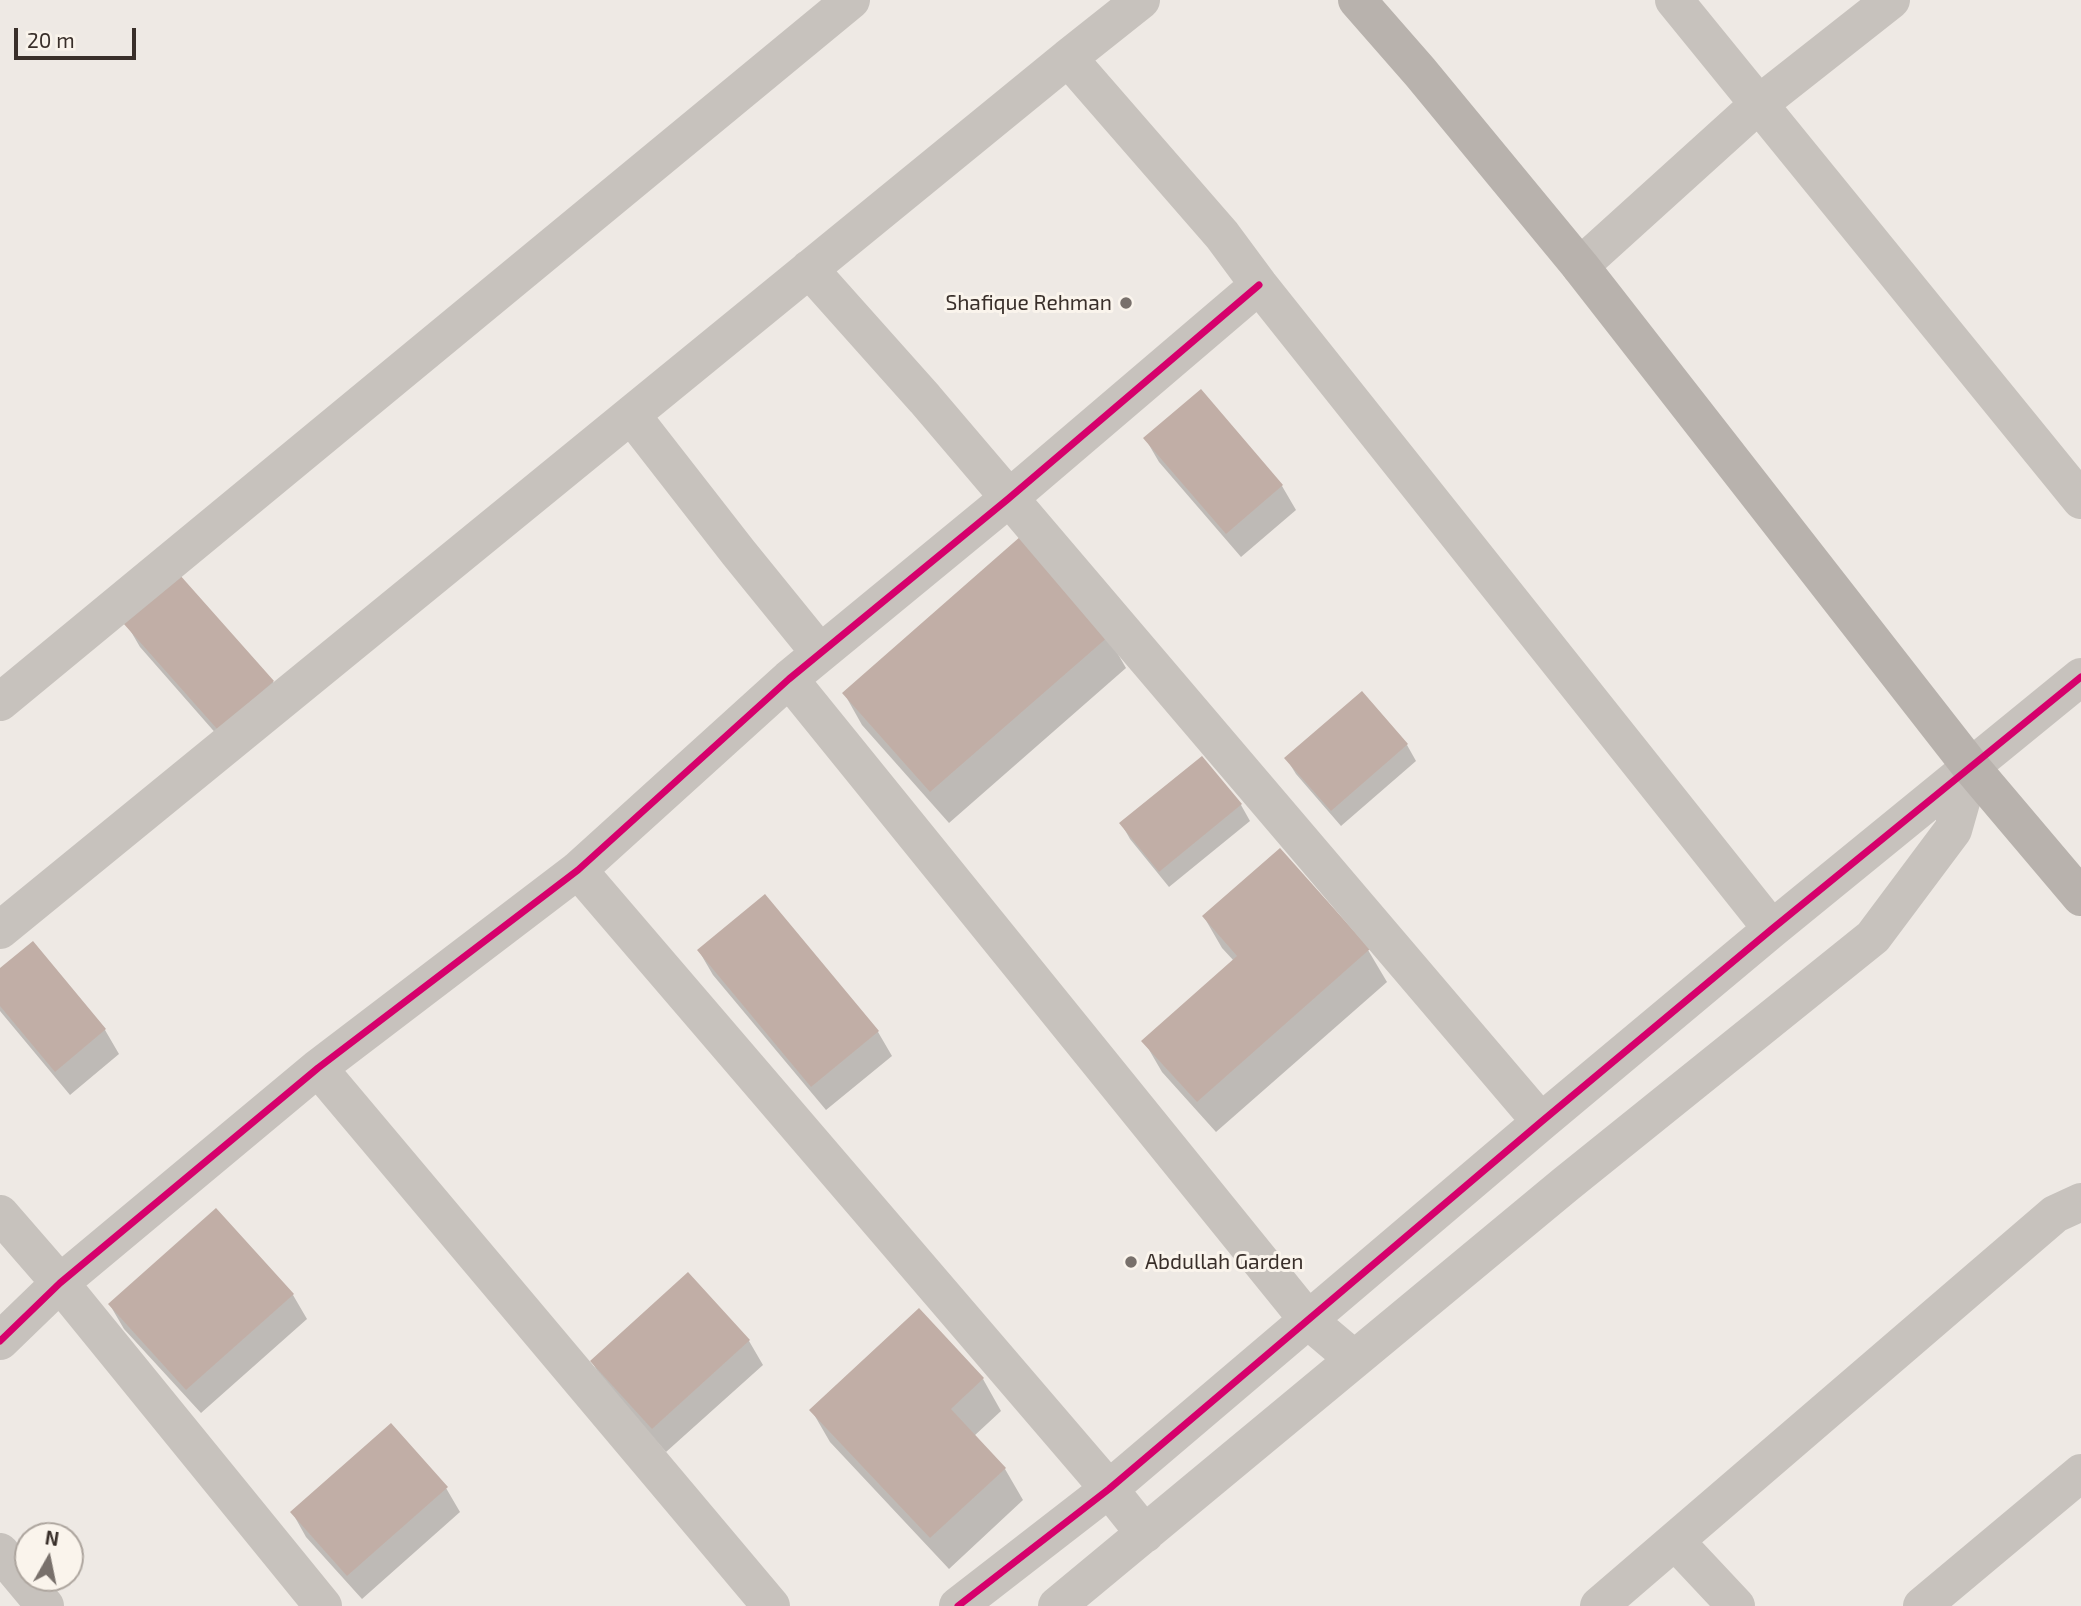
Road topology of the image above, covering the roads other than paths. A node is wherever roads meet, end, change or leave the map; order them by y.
1 (851, 0) edge
2 (1141, 0) edge
3 (1357, 0) edge
4 (1674, 0) edge
5 (1891, 0) edge
6 (1068, 58) junction
7 (1759, 104) junction
8 (1580, 266) junction
9 (809, 269) junction
10 (1259, 285) junction
11 (632, 416) junction
12 (1008, 499) junction
13 (2081, 500) edge
14 (820, 653) junction
15 (2081, 677) edge
16 (789, 679) junction
17 (0, 702) edge
18 (1970, 767) junction
19 (578, 870) junction
20 (2081, 897) edge
21 (1772, 929) junction
22 (0, 930) edge
23 (318, 1068) junction
24 (1541, 1122) junction
25 (2081, 1202) edge
26 (0, 1214) edge
27 (60, 1283) junction
28 (1309, 1321) junction
29 (0, 1341) edge
30 (1354, 1359) junction
31 (2081, 1472) edge
32 (1110, 1489) junction
33 (1145, 1534) junction
34 (1675, 1541) junction
35 (0, 1552) edge
36 (45, 1606) edge
37 (323, 1606) edge
38 (771, 1606) edge
39 (958, 1606) edge
40 (1057, 1606) edge
41 (1599, 1606) edge
42 (1736, 1606) edge
43 (1922, 1606) edge

1 - 17 street
2 - 6 street
3 - 8 street
4 - 7 street
5 - 7 street
6 - 9 street
6 - 10 street
7 - 8 street
7 - 13 street
8 - 18 street
9 - 11 street
9 - 12 street
10 - 12 street
10 - 21 street
11 - 14 street
11 - 22 street
12 - 14 street
12 - 24 street
14 - 16 street
15 - 18 street
16 - 19 street
16 - 28 street
18 - 20 street
18 - 21 street
18 - 30 street
19 - 23 street
19 - 32 street
21 - 24 street
23 - 27 street
23 - 38 street
24 - 28 street
25 - 34 street
26 - 27 street
27 - 29 street
27 - 37 street
28 - 30 street
28 - 32 street
30 - 33 street
31 - 43 street
32 - 33 street
32 - 39 street
33 - 40 street
34 - 41 street
34 - 42 street
35 - 36 street

